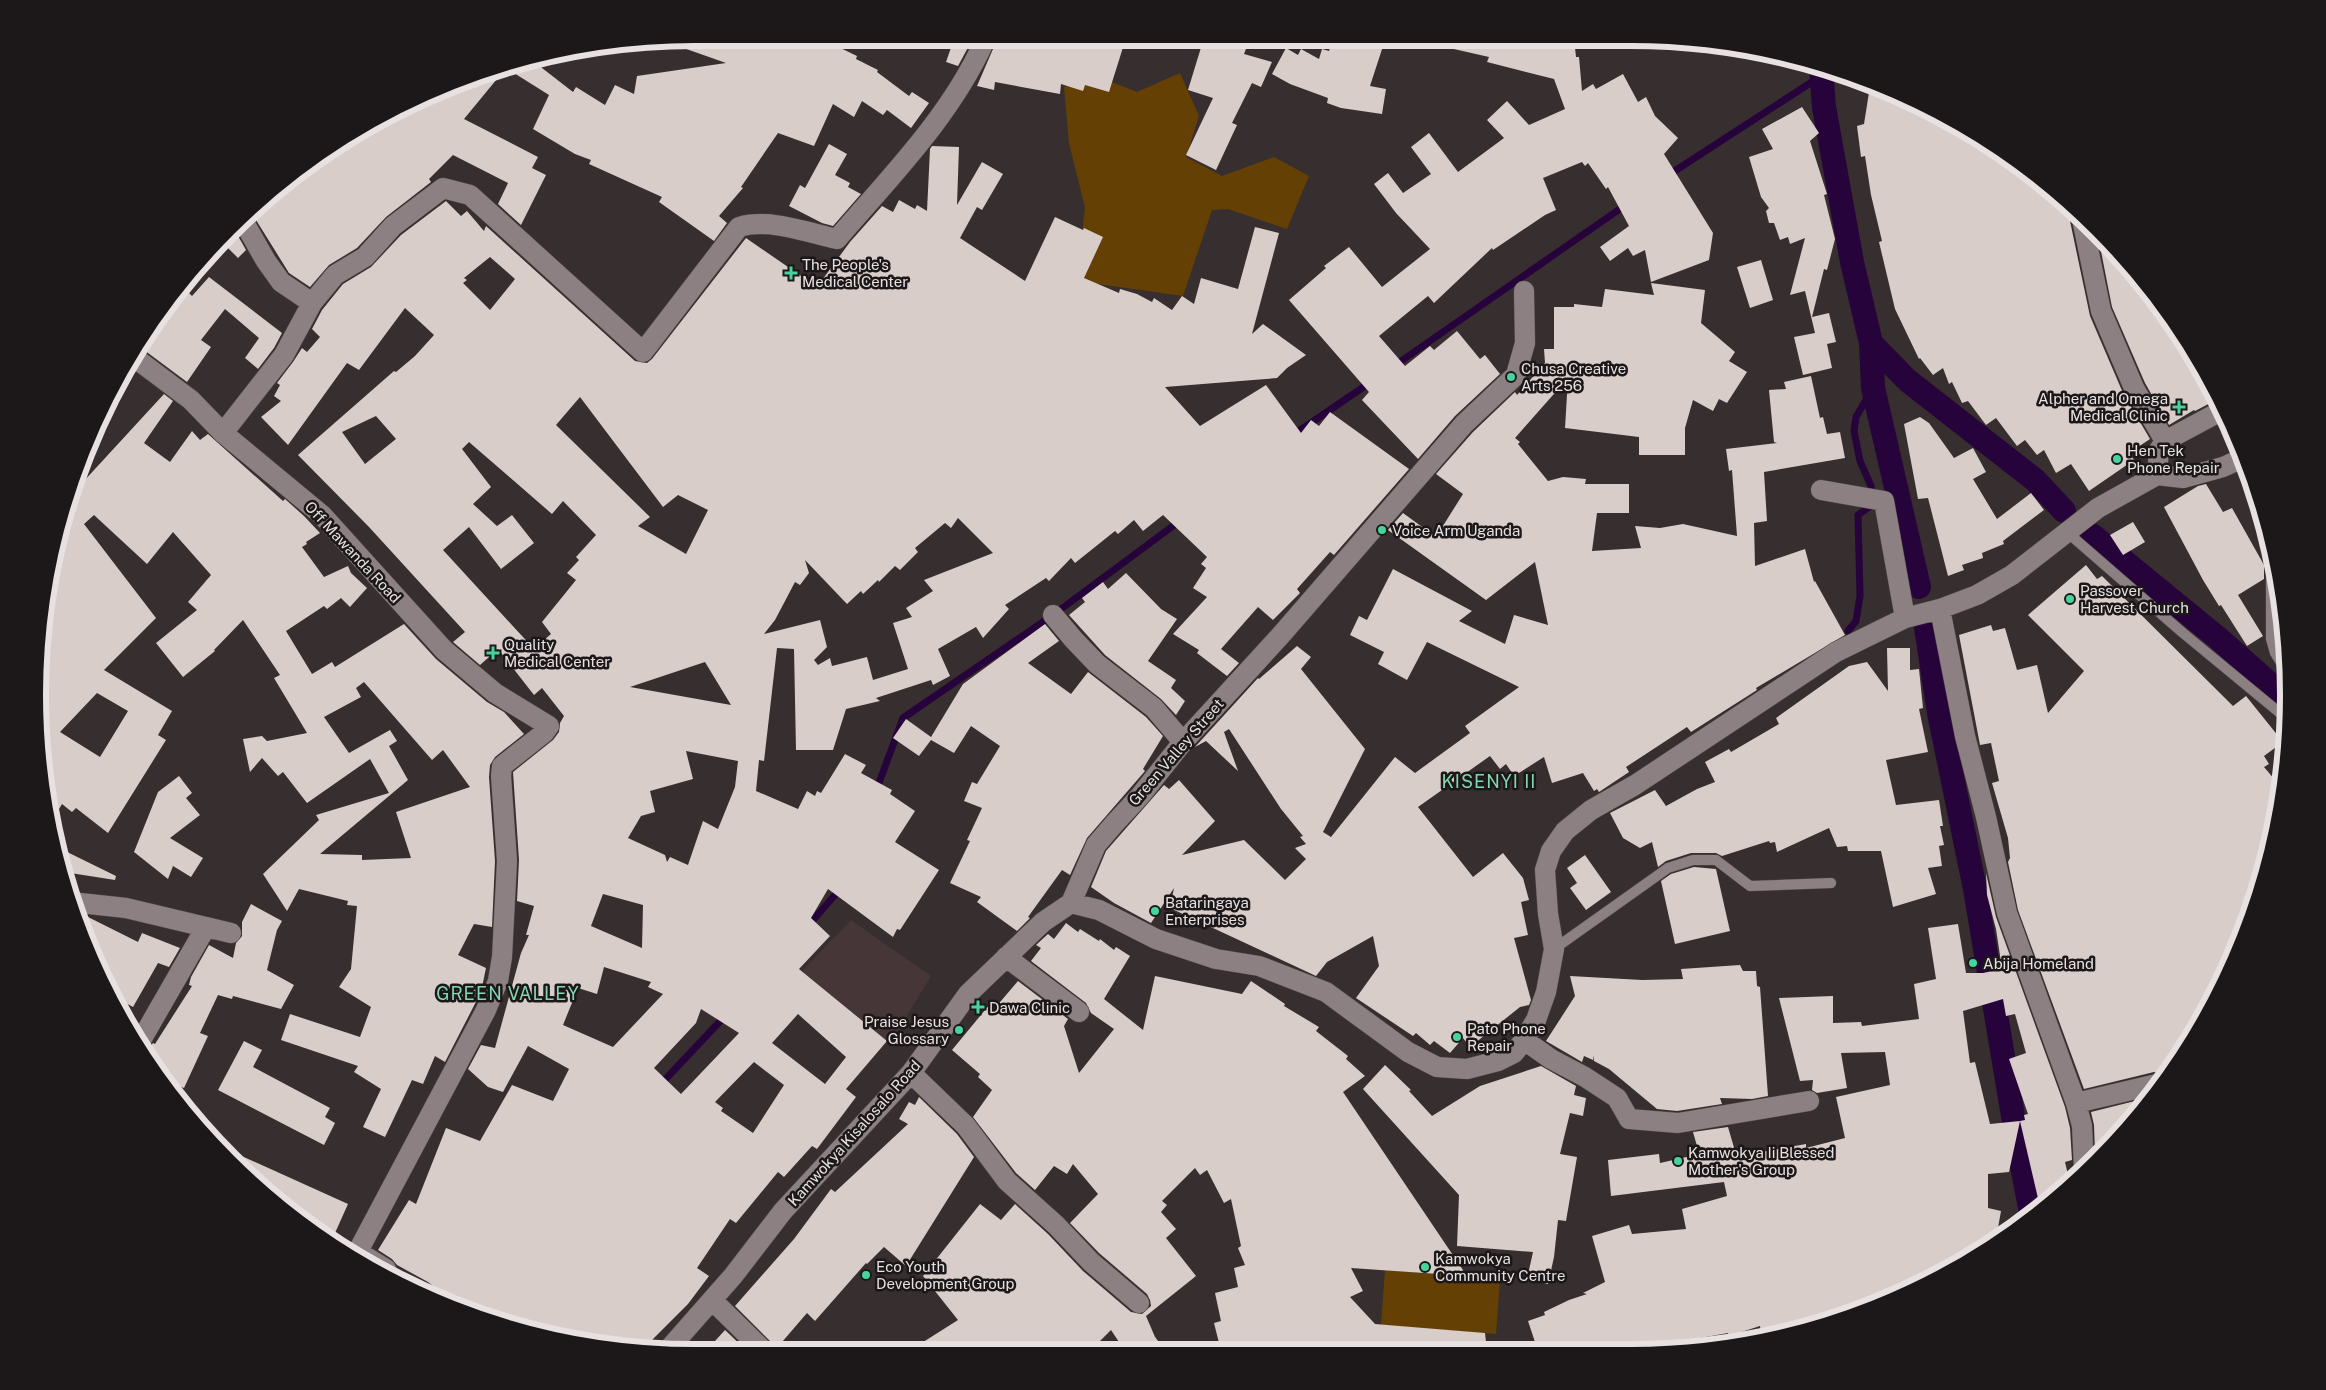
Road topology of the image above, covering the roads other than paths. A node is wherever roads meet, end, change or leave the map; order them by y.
1 (982, 46) edge
2 (246, 226) edge
3 (2084, 231) edge
4 (1524, 291) dead end
5 (312, 303) junction
6 (139, 361) edge
7 (2216, 414) edge
8 (224, 433) junction
9 (2165, 441) junction
10 (2236, 462) edge
11 (2156, 475) junction
12 (1821, 490) dead end
13 (2068, 532) junction
14 (2271, 592) edge
15 (1940, 609) junction
16 (1053, 614) dead end
17 (1905, 618) junction
18 (2278, 658) edge
19 (2279, 712) edge
20 (1183, 742) junction
21 (1831, 883) dead end
22 (81, 903) edge
23 (1071, 903) junction
24 (206, 927) junction
25 (231, 933) dead end
26 (1554, 949) junction
27 (1006, 957) junction
28 (1079, 1012) dead end
29 (144, 1036) edge
30 (1524, 1040) junction
31 (911, 1073) junction
32 (2149, 1086) edge
33 (1809, 1101) dead end
34 (2076, 1103) junction
35 (2084, 1160) edge
36 (359, 1249) edge
37 (712, 1300) junction
38 (1139, 1303) dead end
39 (674, 1343) edge
40 (757, 1344) edge

1 - 5 street
2 - 5 street
3 - 9 street
4 - 20 street, Green Valley Street
5 - 8 street
6 - 8 street, Off Mawanda Road
7 - 9 street
8 - 36 street, Off Mawanda Road
9 - 11 street
10 - 11 street
11 - 13 street
12 - 17 street
13 - 15 street
13 - 19 lane
14 - 18 lane
15 - 17 street
15 - 34 street
16 - 20 street
17 - 26 street
20 - 23 street, Green Valley Street
21 - 26 lane
22 - 24 street
23 - 27 street, Kamwokya Kisalosalo Road
23 - 30 street
24 - 25 street
24 - 29 street
26 - 30 street
27 - 28 street
27 - 31 street, Kamwokya Kisalosalo Road
30 - 33 street
31 - 37 street, Kamwokya Kisalosalo Road
31 - 38 street
32 - 34 street
34 - 35 street
37 - 39 street, Kamwokya Kisalosalo Road
37 - 40 street

